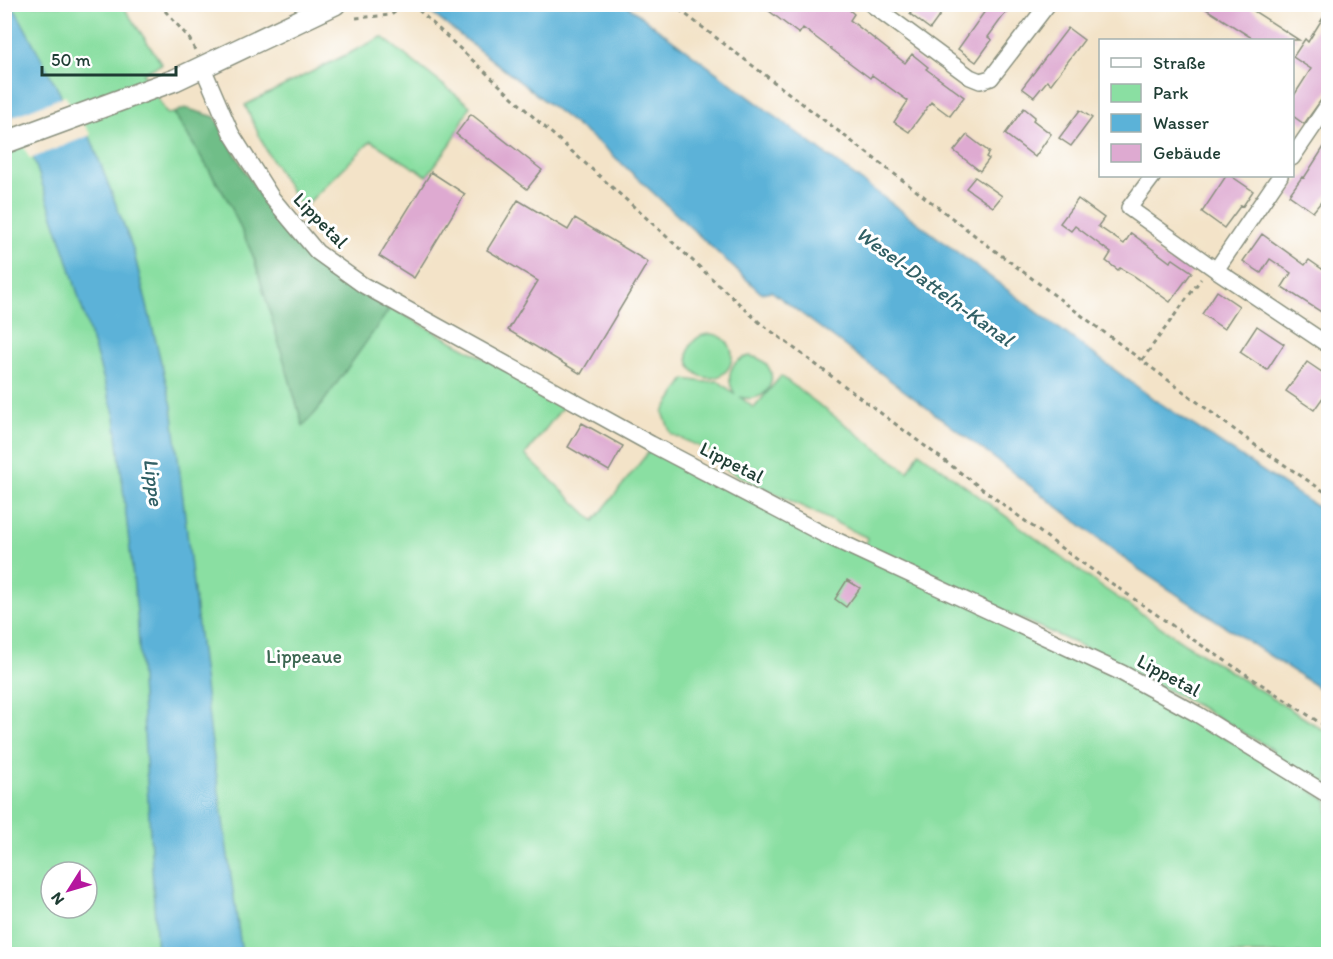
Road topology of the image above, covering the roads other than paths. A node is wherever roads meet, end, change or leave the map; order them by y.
1 (335, 4) edge
2 (871, 4) edge
3 (1048, 4) edge
4 (203, 68) junction
5 (1329, 105) edge
6 (4, 143) edge
7 (1294, 157) edge
8 (1152, 177) edge
9 (1279, 177) edge
10 (1213, 268) junction
11 (1329, 345) edge
12 (1329, 795) edge

1 - 4 main road
2 - 3 street
4 - 6 main road
4 - 12 street, Lippetal
5 - 7 street
8 - 10 street
9 - 10 street
10 - 11 street

